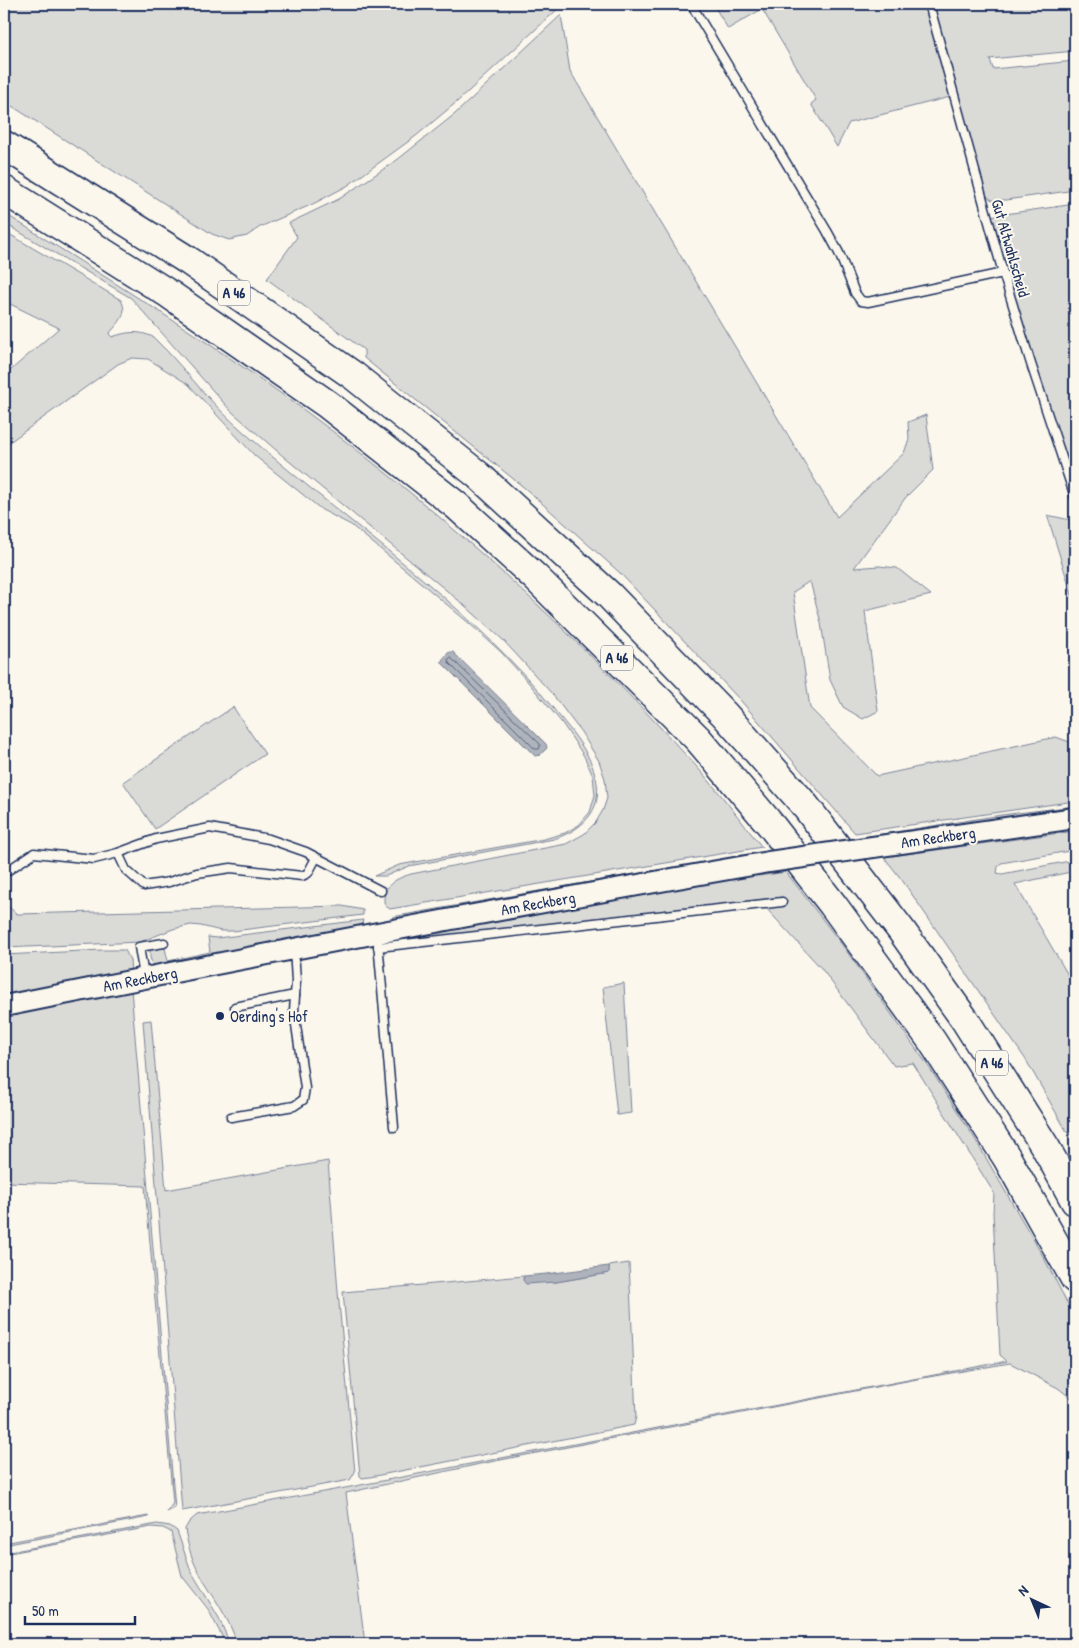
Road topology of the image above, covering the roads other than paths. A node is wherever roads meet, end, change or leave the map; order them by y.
1 (692, 4) edge
2 (929, 4) edge
3 (4, 145) edge
4 (4, 190) edge
5 (1003, 272) junction
6 (1075, 497) edge
7 (1075, 818) edge
8 (118, 853) junction
9 (316, 858) junction
10 (7, 871) dead end
11 (381, 891) dead end
12 (782, 902) dead end
13 (378, 940) junction
14 (164, 943) dead end
15 (294, 949) junction
16 (144, 978) junction
17 (295, 995) junction
18 (4, 1006) edge
19 (236, 1007) dead end
20 (231, 1117) dead end
21 (394, 1127) dead end
22 (1075, 1201) edge
23 (1075, 1279) edge

1 - 5 lane
2 - 5 lane, Gut Altwahlscheid
3 - 22 highway, A 46
4 - 23 highway, A 46
5 - 6 lane, Gut Altwahlscheid
7 - 13 street, Am Reckberg, bridge
8 - 9 lane
8 - 9 lane
8 - 10 lane
9 - 11 lane
12 - 13 lane
13 - 15 street, Am Reckberg
13 - 21 lane
14 - 16 lane
15 - 16 street, Am Reckberg
15 - 17 lane
16 - 18 street, Am Reckberg
17 - 19 lane
17 - 20 lane

